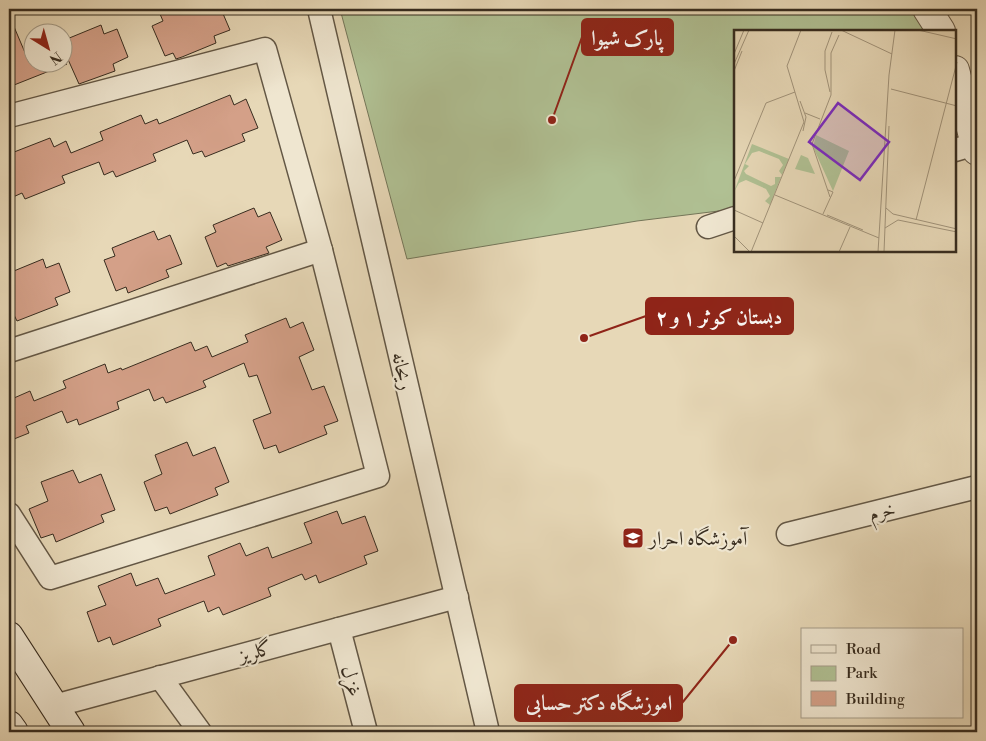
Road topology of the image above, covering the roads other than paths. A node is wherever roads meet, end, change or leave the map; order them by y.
1 (319, 9) edge
2 (927, 9) edge
3 (940, 30) edge
4 (956, 76) edge
5 (9, 116) edge
6 (969, 148) edge
7 (734, 218) edge
8 (708, 227) dead end
9 (321, 250) junction
10 (9, 351) edge
11 (977, 487) edge
12 (9, 514) edge
13 (788, 534) dead end
14 (457, 597) junction
15 (338, 629) junction
16 (9, 636) edge
17 (160, 677) junction
18 (54, 706) junction
19 (9, 725) edge
20 (14, 732) edge
21 (71, 732) edge
22 (200, 732) edge
23 (366, 732) edge
24 (488, 732) edge

1 - 14 street, ریحانه
2 - 3 main road
4 - 6 main road
5 - 9 street
7 - 8 street
9 - 10 street
9 - 12 street
11 - 13 street, خرم
14 - 15 street, گلریز
14 - 24 street, ریحانه
15 - 17 street, گلریز
15 - 23 street, غزل
16 - 18 main road
17 - 18 street, گلریز
17 - 22 street
18 - 21 main road
19 - 20 main road

